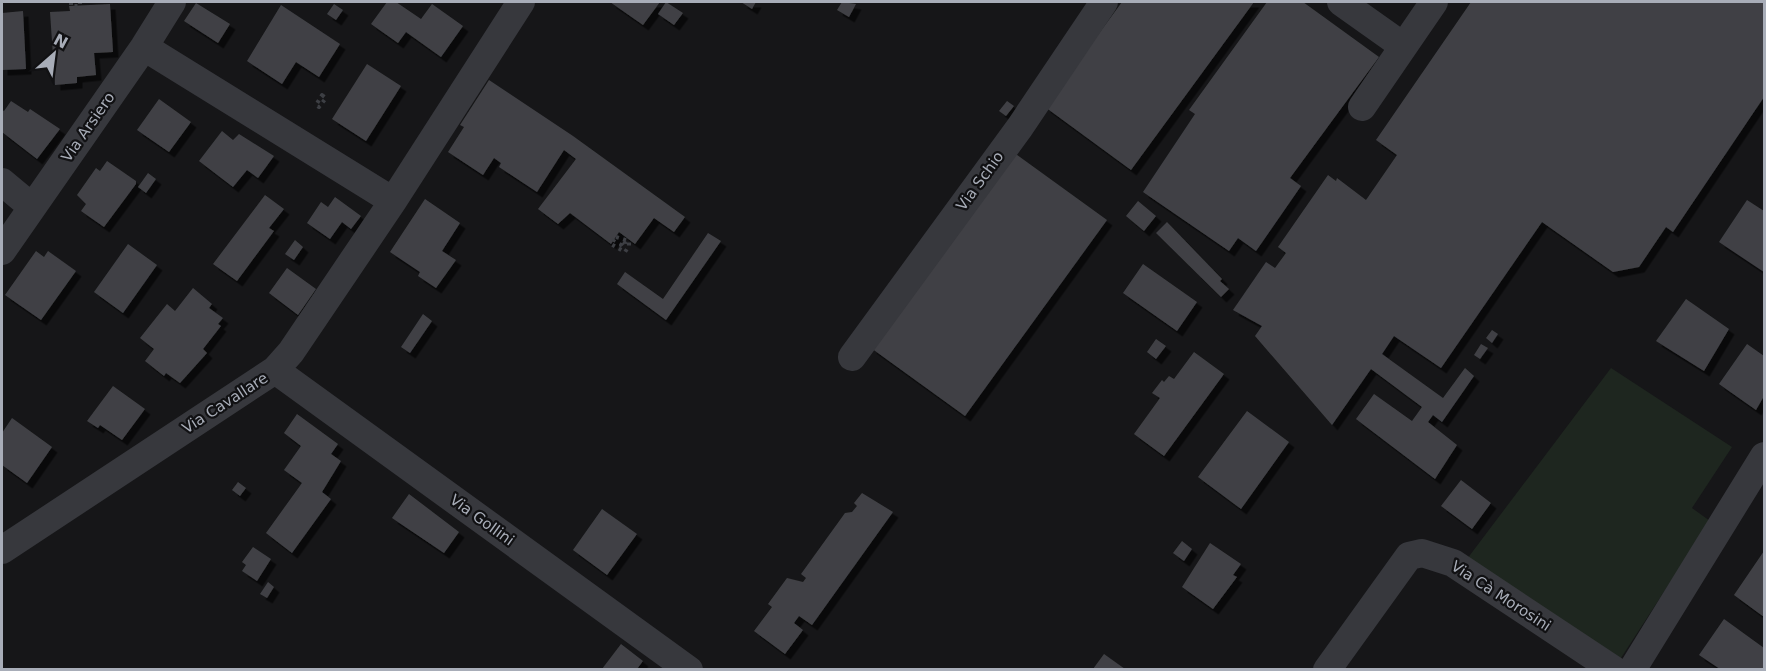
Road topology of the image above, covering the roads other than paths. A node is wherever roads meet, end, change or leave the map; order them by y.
1 (172, 2) edge
2 (521, 2) edge
3 (1104, 2) edge
4 (1341, 2) edge
5 (1434, 2) edge
6 (1375, 11) edge
7 (1403, 46) junction
8 (144, 47) junction
9 (1362, 107) dead end
10 (2, 182) edge
11 (393, 201) junction
12 (32, 207) junction
13 (2, 251) edge
14 (852, 357) dead end
15 (275, 370) junction
16 (1763, 461) edge
17 (2, 550) edge
18 (688, 669) edge
19 (1327, 669) edge
20 (1614, 669) edge
21 (1632, 669) edge

1 - 8 street, Via Arsiero
2 - 11 street, Via Cavallare
3 - 14 street, Via Schio
4 - 6 street
5 - 7 street
6 - 7 street
7 - 9 street
8 - 11 street
8 - 12 street, Via Arsiero
10 - 12 street
11 - 15 street, Via Cavallare
12 - 13 street, Via Arsiero
15 - 17 street, Via Cavallare
15 - 18 street, Via Gollini
16 - 21 street
19 - 20 street, Via Cà Morosini

